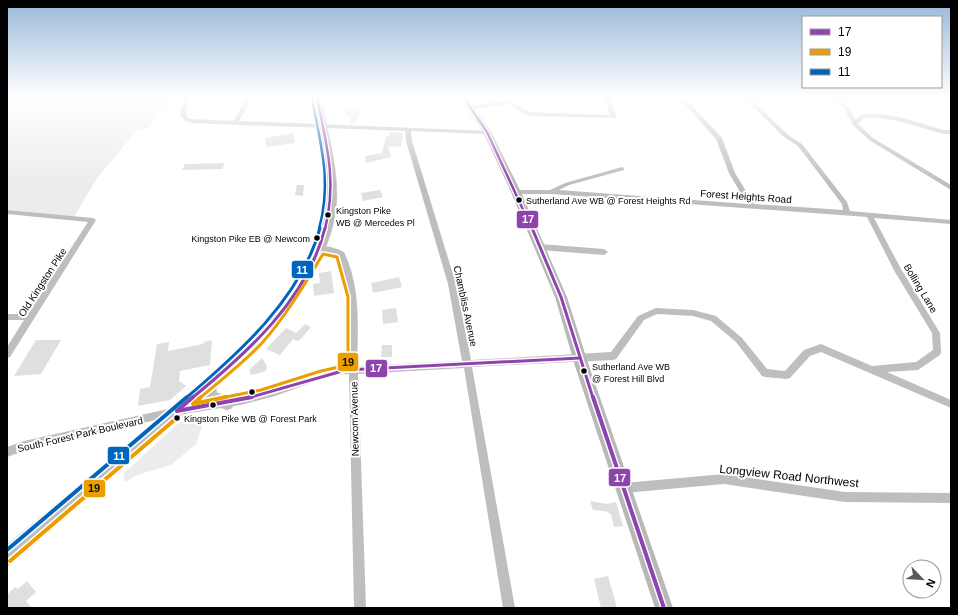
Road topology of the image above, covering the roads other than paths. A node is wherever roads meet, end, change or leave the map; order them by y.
1 (322, 126) edge
2 (342, 127) edge
3 (483, 127) edge
4 (709, 127) edge
5 (776, 127) edge
6 (858, 127) edge
7 (923, 127) edge
8 (408, 129) junction
9 (487, 132) junction
10 (951, 132) edge
11 (622, 169) dead end
12 (951, 188) edge
13 (516, 192) junction
14 (550, 192) junction
15 (752, 207) junction
16 (7, 212) edge
17 (847, 212) junction
18 (869, 214) junction
19 (951, 222) edge
20 (540, 247) junction
21 (320, 249) junction
22 (604, 252) dead end
23 (7, 317) edge
24 (31, 318) junction
25 (7, 354) edge
26 (580, 358) junction
27 (466, 365) junction
28 (353, 369) junction
29 (869, 370) junction
30 (208, 386) junction
31 (227, 404) junction
32 (951, 404) edge
33 (177, 411) junction
34 (7, 452) edge
35 (624, 488) junction
36 (951, 498) edge
37 (7, 556) edge
38 (360, 608) edge
39 (509, 608) edge
40 (664, 608) edge

1 - 21 main road
2 - 8 street
3 - 9 street
4 - 15 street
5 - 17 street
6 - 12 street
7 - 10 street
8 - 9 street
8 - 27 street, Chambliss Avenue
9 - 13 street
11 - 14 street
13 - 14 street, Forest Heights Road
13 - 20 street
14 - 15 street, Forest Heights Road
15 - 17 street, Forest Heights Road
16 - 24 street, Old Kingston Pike
17 - 18 street, Forest Heights Road
18 - 19 street, Forest Heights Road
18 - 29 street, Bolling Lane
20 - 22 street
20 - 26 street
21 - 28 street, Newcom Avenue
21 - 30 main road
23 - 24 street
24 - 25 street, Old Kingston Pike
26 - 27 street, South Forest Park Boulevard
26 - 29 street, South Forest Park Boulevard
26 - 35 street
27 - 28 street, South Forest Park Boulevard
27 - 39 street, Chambliss Avenue
28 - 31 street, South Forest Park Boulevard
28 - 38 street, Newcom Avenue
29 - 32 street
30 - 31 main road
30 - 33 main road
31 - 33 street, South Forest Park Boulevard
33 - 34 street, South Forest Park Boulevard
33 - 37 main road
35 - 36 street, Longview Road Northwest
35 - 40 street

